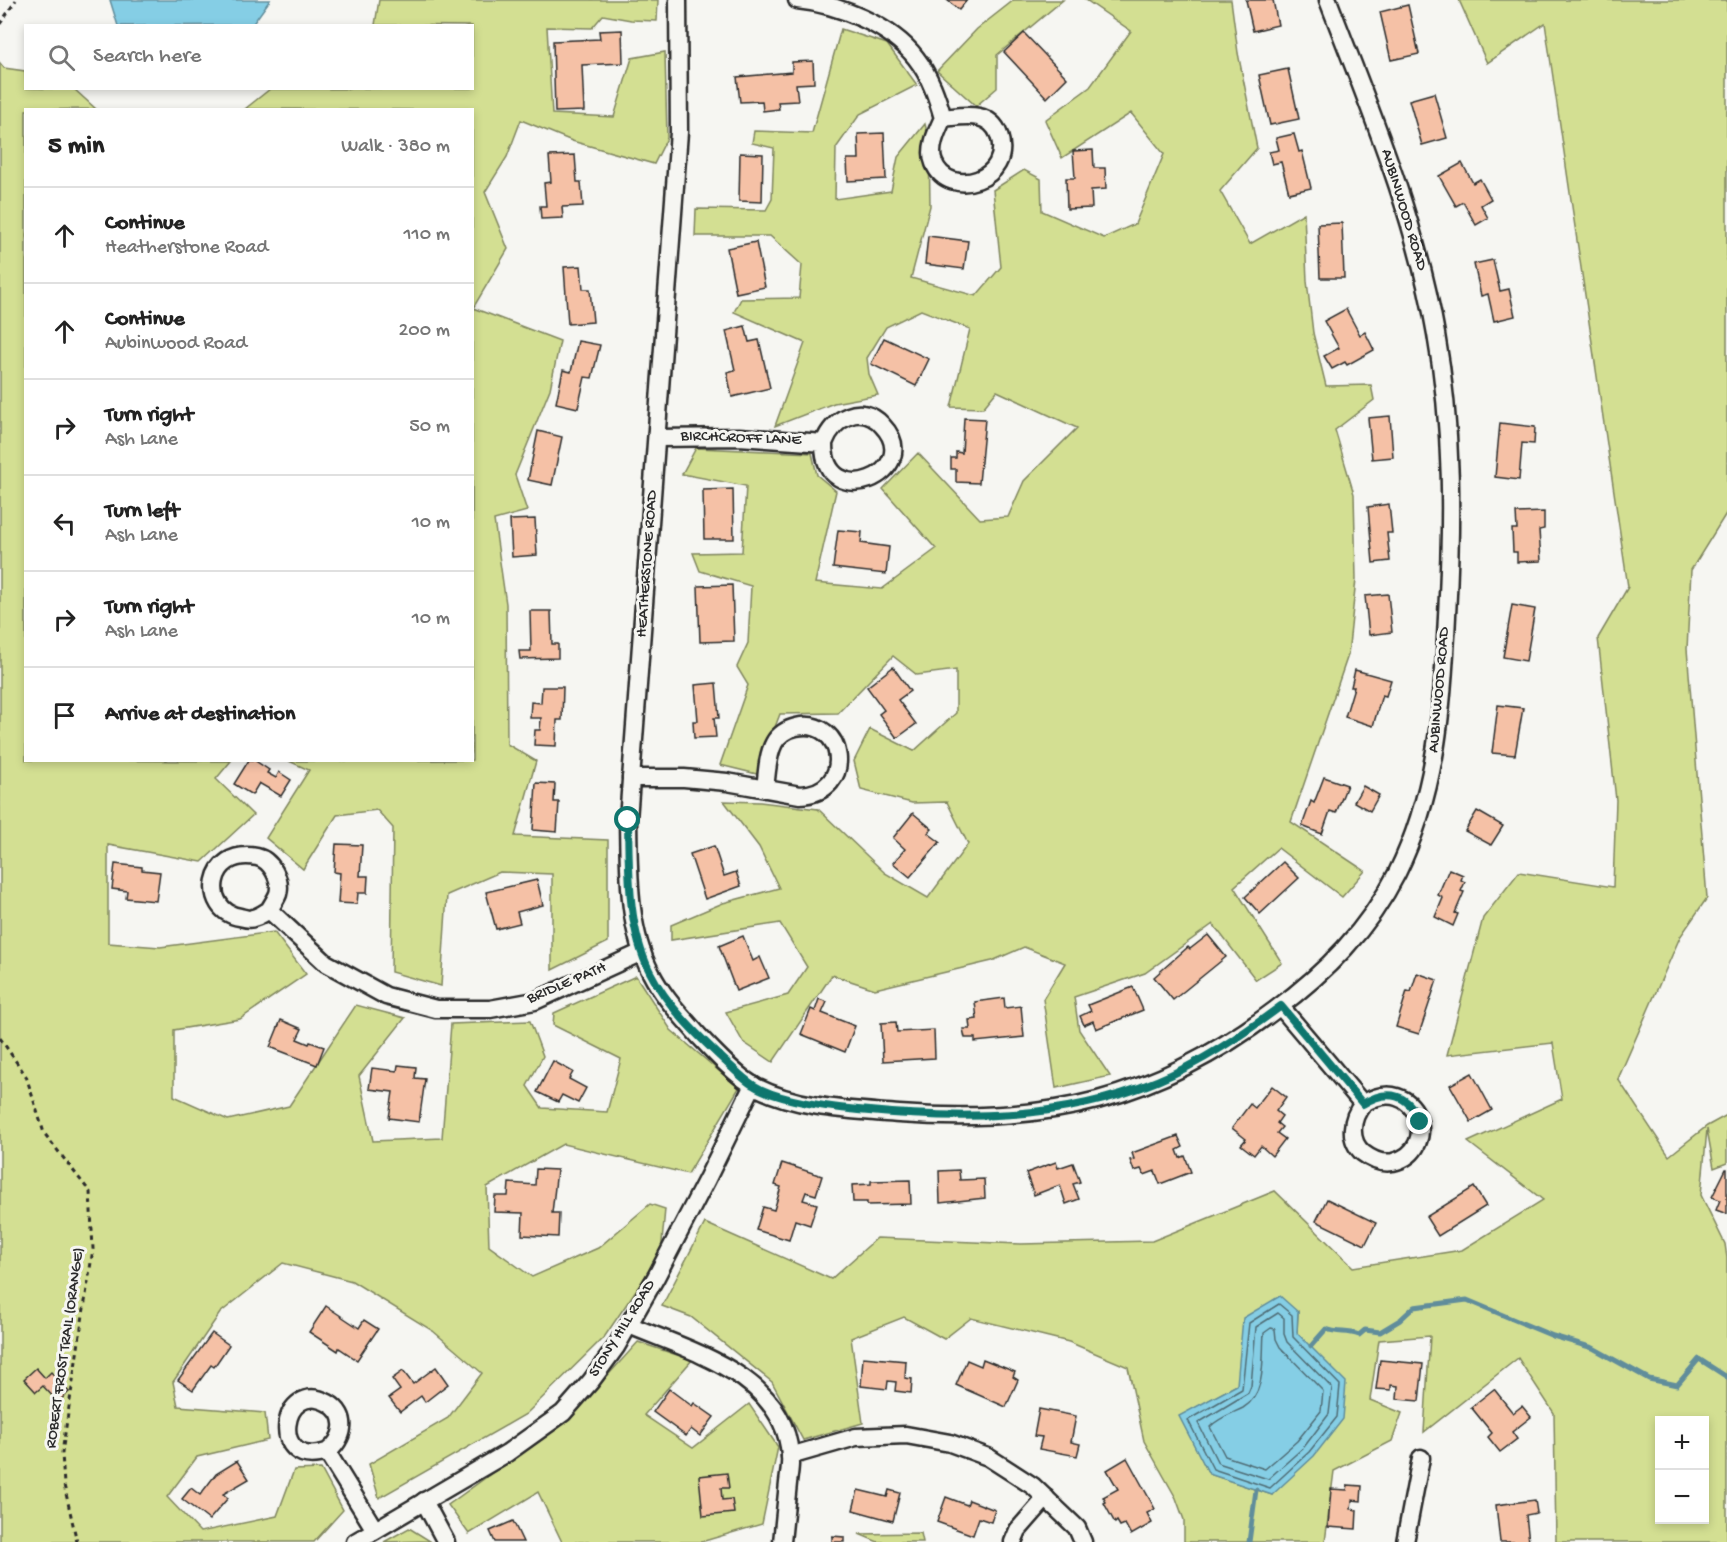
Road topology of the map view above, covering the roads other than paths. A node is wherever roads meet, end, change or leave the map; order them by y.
1 (678, 0) edge
2 (797, 0) edge
3 (1328, 0) edge
4 (942, 118) junction
5 (658, 438) junction
6 (824, 443) junction
7 (631, 778) junction
8 (765, 789) junction
9 (269, 910) dead end
10 (642, 952) junction
11 (1281, 1006) junction
12 (753, 1085) junction
13 (1363, 1104) junction
14 (629, 1325) junction
15 (327, 1452) dead end
16 (790, 1456) junction
17 (1421, 1458) dead end
18 (1046, 1498) junction
19 (424, 1502) junction
20 (375, 1530) junction
21 (355, 1542) edge
22 (446, 1542) edge
23 (782, 1542) edge
24 (1013, 1542) edge
25 (1083, 1542) edge
26 (1405, 1542) edge

1 - 5 street, HEATHERSTONE ROAD
2 - 4 street
3 - 11 street, AUBINWOOD ROAD
4 - 4 street
5 - 6 street, BIRCHCROFF LANE
5 - 7 street, HEATHERSTONE ROAD
6 - 6 street, BIRCHCROFF LANE
7 - 8 street
7 - 10 street, HEATHERSTONE ROAD
8 - 8 street
9 - 10 street, BRIDLE PATH
10 - 12 street, HEATHERSTONE ROAD
11 - 12 street, AUBINWOOD ROAD
11 - 13 street
12 - 14 street, STONY HILL ROAD
13 - 13 street
14 - 16 street
14 - 19 street, STONY HILL ROAD
15 - 20 street
16 - 18 street
16 - 23 street
17 - 26 street
18 - 24 street
18 - 25 street
19 - 20 street, STONY HILL ROAD
19 - 22 street
20 - 21 street, STONY HILL ROAD

